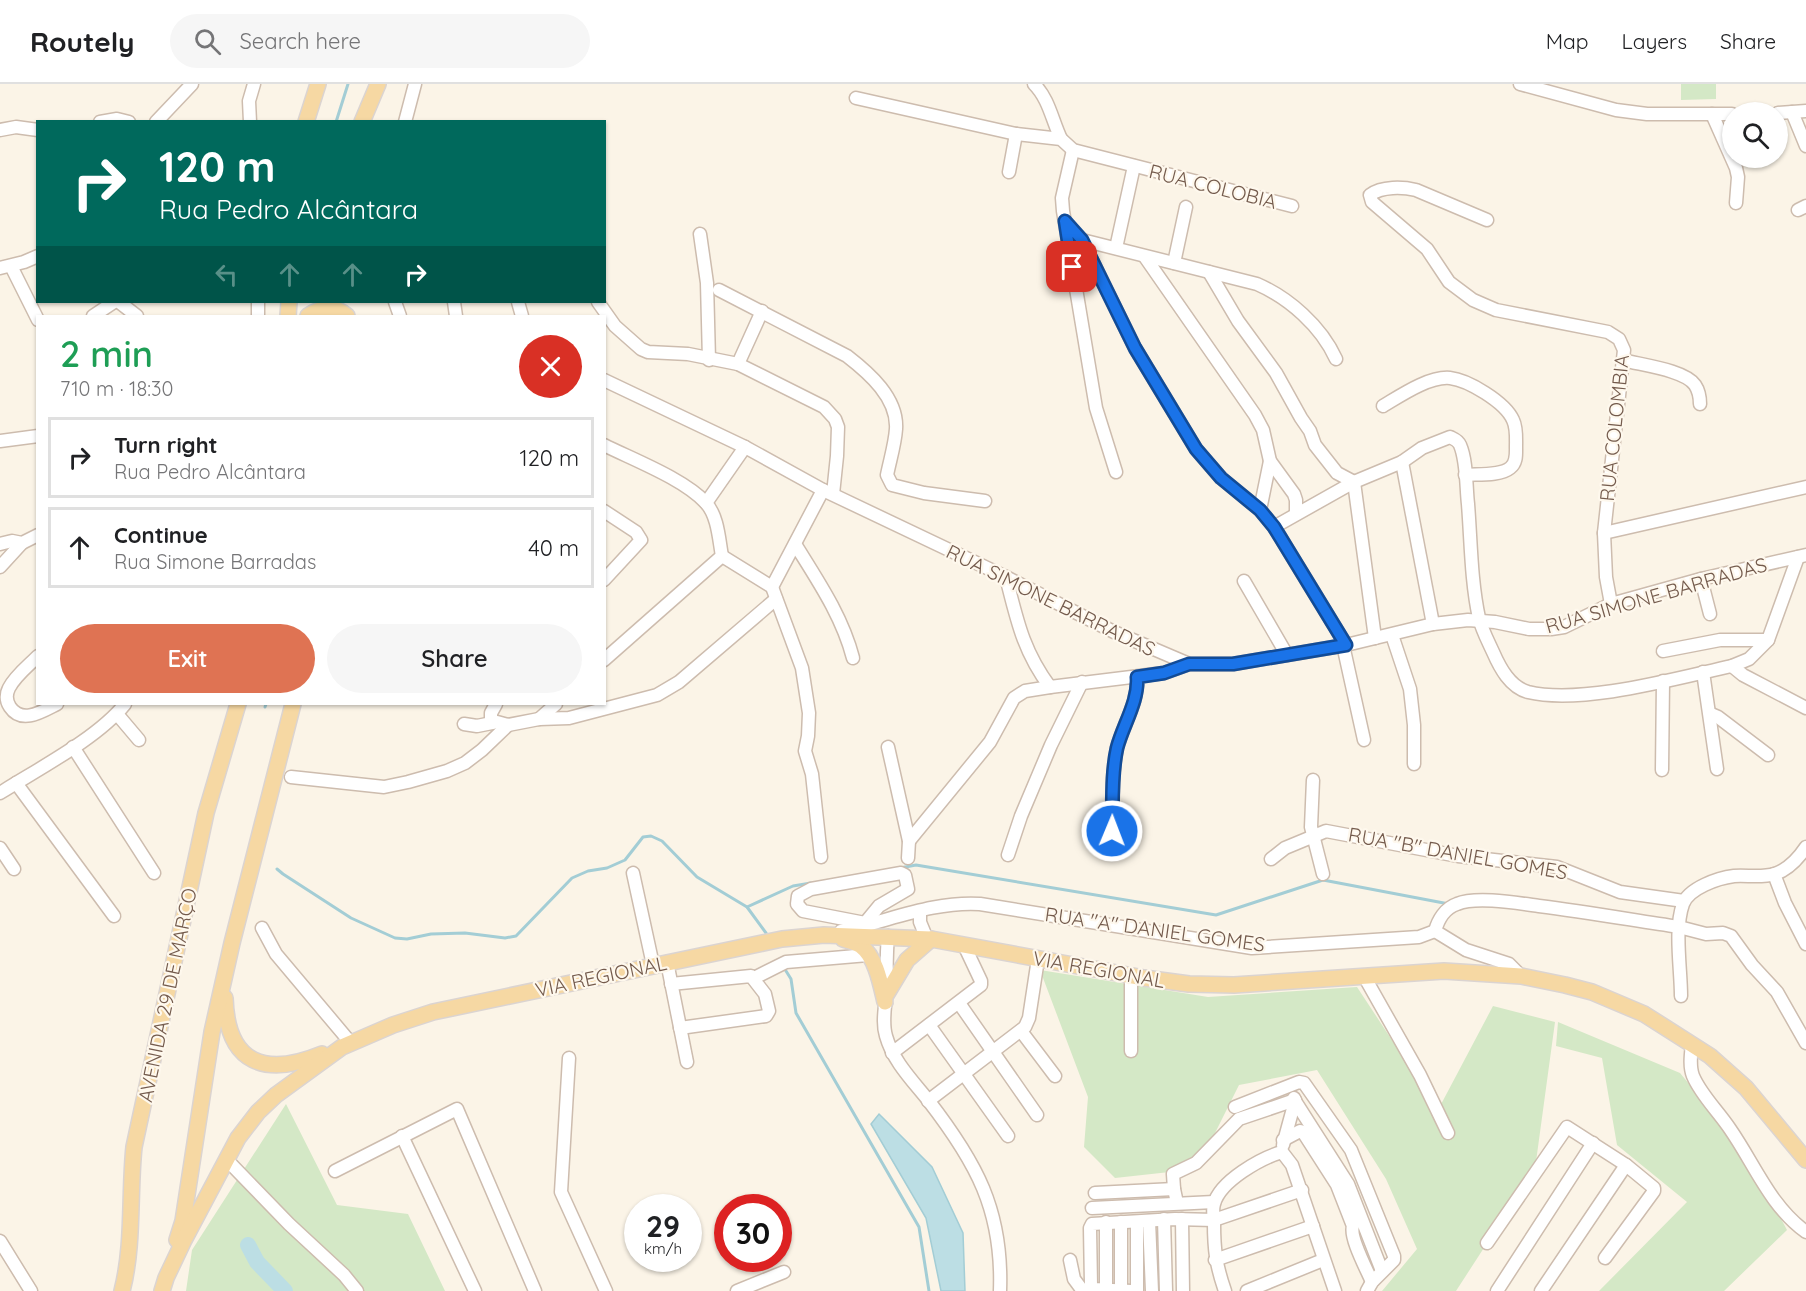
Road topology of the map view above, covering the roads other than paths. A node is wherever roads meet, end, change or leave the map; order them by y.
1 (192, 84) edge
2 (254, 84) edge
3 (318, 84) edge
4 (378, 84) edge
5 (415, 84) edge
6 (1034, 84) edge
7 (1520, 84) edge
8 (856, 98) dead end
9 (409, 109) junction
10 (1806, 111) edge
11 (1788, 112) edge
12 (1792, 112) junction
13 (1712, 114) junction
14 (1722, 114) edge
15 (158, 120) edge
16 (249, 120) edge
17 (307, 120) edge
18 (363, 120) edge
19 (406, 120) edge
20 (412, 120) edge
21 (0, 130) edge
22 (36, 130) edge
23 (1016, 134) junction
24 (1061, 139) junction
25 (1806, 146) edge
26 (1073, 150) junction
27 (1134, 166) junction
28 (1009, 172) dead end
29 (1736, 203) dead end
30 (1292, 206) dead end
31 (1186, 207) dead end
32 (1487, 220) dead end
33 (1065, 221) junction
34 (700, 234) dead end
35 (1082, 240) junction
36 (1116, 248) junction
37 (36, 256) edge
38 (1145, 257) junction
39 (1174, 263) junction
40 (5, 267) edge
41 (1209, 272) junction
42 (719, 290) dead end
43 (33, 300) edge
44 (114, 303) edge
45 (118, 303) edge
46 (599, 303) edge
47 (762, 311) junction
48 (346, 312) edge
49 (37, 315) edge
50 (95, 315) edge
51 (136, 315) edge
52 (309, 315) edge
53 (1335, 359) dead end
54 (709, 360) junction
55 (1623, 360) junction
56 (738, 364) junction
57 (606, 381) edge
58 (1700, 404) dead end
59 (1383, 406) dead end
60 (36, 436) edge
61 (0, 441) edge
62 (606, 446) edge
63 (745, 447) junction
64 (1270, 461) junction
65 (1402, 462) junction
66 (1116, 472) dead end
67 (1465, 475) junction
68 (1354, 482) junction
69 (1806, 487) edge
70 (828, 492) junction
71 (985, 501) dead end
72 (706, 503) junction
73 (1260, 510) junction
74 (606, 512) edge
75 (1296, 514) junction
76 (1274, 527) junction
77 (1604, 533) junction
78 (36, 536) edge
79 (22, 543) junction
80 (0, 544) edge
81 (795, 544) junction
82 (722, 556) junction
83 (1802, 556) edge
84 (0, 567) edge
85 (1006, 577) junction
86 (606, 578) edge
87 (1701, 579) junction
88 (1244, 581) dead end
89 (772, 587) junction
90 (776, 599) junction
91 (1611, 604) junction
92 (1710, 614) dead end
93 (1480, 620) junction
94 (1433, 624) junction
95 (1392, 634) junction
96 (1375, 638) junction
97 (1768, 640) junction
98 (1344, 645) junction
99 (1664, 651) dead end
100 (1287, 655) junction
101 (36, 658) edge
102 (606, 658) edge
103 (853, 658) dead end
104 (1189, 664) junction
105 (1732, 666) junction
106 (1703, 672) junction
107 (1137, 677) junction
108 (1662, 681) junction
109 (1082, 682) junction
110 (1050, 687) junction
111 (55, 705) edge
112 (124, 705) edge
113 (238, 705) edge
114 (293, 705) edge
115 (495, 705) edge
116 (555, 705) edge
117 (1806, 708) edge
118 (117, 714) junction
119 (1711, 714) junction
120 (539, 719) junction
121 (491, 723) junction
122 (464, 724) dead end
123 (508, 725) junction
124 (139, 740) dead end
125 (1364, 740) dead end
126 (73, 747) junction
127 (888, 747) dead end
128 (1768, 755) dead end
129 (1414, 764) dead end
130 (1718, 769) dead end
131 (1662, 770) dead end
132 (291, 777) dead end
133 (1312, 780) dead end
134 (16, 783) junction
135 (0, 793) edge
136 (1112, 831) dead end
137 (1313, 835) junction
138 (909, 842) junction
139 (0, 848) edge
140 (1008, 855) dead end
141 (1804, 855) edge
142 (821, 856) dead end
143 (908, 858) dead end
144 (1271, 859) dead end
145 (14, 869) dead end
146 (154, 873) dead end
147 (633, 873) dead end
148 (1323, 874) dead end
149 (1774, 874) junction
150 (1684, 901) junction
151 (920, 911) junction
152 (114, 916) dead end
153 (866, 924) junction
154 (1679, 927) junction
155 (262, 928) dead end
156 (1435, 931) junction
157 (828, 935) junction
158 (892, 936) junction
159 (929, 939) junction
160 (1806, 944) edge
161 (964, 945) junction
162 (868, 955) junction
163 (1038, 959) junction
164 (660, 964) junction
165 (1131, 976) junction
166 (1364, 976) junction
167 (1521, 976) junction
168 (224, 977) junction
169 (754, 978) junction
170 (671, 984) junction
171 (886, 994) junction
172 (1681, 996) dead end
173 (959, 1003) junction
174 (929, 1025) junction
175 (680, 1028) junction
176 (1023, 1029) junction
177 (1806, 1043) edge
178 (346, 1044) junction
179 (1692, 1044) junction
180 (1131, 1051) dead end
181 (993, 1052) junction
182 (892, 1053) junction
183 (569, 1058) dead end
184 (687, 1062) dead end
185 (964, 1073) junction
186 (1056, 1076) dead end
187 (1293, 1084) junction
188 (1295, 1100) junction
189 (928, 1101) junction
190 (1235, 1107) dead end
191 (1037, 1115) dead end
192 (1448, 1133) dead end
193 (402, 1136) junction
194 (1008, 1136) dead end
195 (1593, 1143) junction
196 (1283, 1146) junction
197 (227, 1160) junction
198 (1806, 1160) edge
199 (1626, 1165) junction
200 (335, 1171) dead end
201 (1174, 1189) junction
202 (1302, 1190) junction
203 (1095, 1193) dead end
204 (1214, 1202) junction
205 (1177, 1203) junction
206 (1092, 1208) dead end
207 (1164, 1219) junction
208 (1182, 1219) junction
209 (1214, 1220) junction
210 (1143, 1221) junction
211 (1106, 1222) junction
212 (1121, 1222) junction
213 (1313, 1226) junction
214 (1806, 1232) edge
215 (0, 1241) edge
216 (1487, 1243) dead end
217 (1605, 1258) dead end
218 (1070, 1260) dead end
219 (1215, 1260) junction
220 (1323, 1260) junction
221 (1382, 1271) junction
222 (784, 1272) dead end
223 (164, 1284) edge
224 (1369, 1286) edge
225 (1087, 1288) edge
226 (1106, 1289) junction
227 (31, 1291) edge
228 (122, 1291) edge
229 (357, 1291) edge
230 (475, 1291) edge
231 (535, 1291) edge
232 (606, 1291) edge
233 (737, 1291) edge
234 (1000, 1291) edge
235 (1126, 1291) edge
236 (1137, 1291) edge
237 (1152, 1291) edge
238 (1166, 1291) edge
239 (1183, 1291) edge
240 (1225, 1291) edge
241 (1246, 1291) edge
242 (1335, 1291) edge
243 (1497, 1291) edge
244 (1541, 1291) edge

1 - 15 street
2 - 16 street
3 - 17 main road
4 - 18 main road
5 - 9 street
6 - 24 street
7 - 13 street
8 - 23 street
9 - 19 street
9 - 20 street
10 - 12 street
11 - 12 street
12 - 25 street
13 - 14 street
13 - 29 street
21 - 22 street
23 - 24 street
23 - 28 street
24 - 26 street
26 - 27 street, RUA COLOBIA
26 - 33 street
27 - 30 street, RUA COLOBIA
27 - 36 street
31 - 39 street
32 - 55 street, RUA COLOMBIA
33 - 35 street
33 - 66 street
34 - 54 street
35 - 36 street
35 - 73 street
36 - 38 street
37 - 40 street
38 - 39 street
38 - 64 street
39 - 41 street
40 - 43 street
41 - 53 street
41 - 68 street
42 - 47 street
43 - 49 street
44 - 50 street
45 - 51 street
46 - 54 street
47 - 56 street
47 - 71 street
48 - 52 main road
54 - 56 street
55 - 58 street
55 - 77 street, RUA COLOMBIA
56 - 70 street
57 - 63 street, RUA SIMONE BARRADAS
59 - 67 street
60 - 61 street
62 - 72 street
63 - 70 street, RUA SIMONE BARRADAS
63 - 72 street
64 - 73 street
64 - 75 street
65 - 67 street
65 - 68 street
65 - 94 street
67 - 93 street
68 - 75 street
68 - 96 street
69 - 77 street
70 - 81 street
70 - 85 street, RUA SIMONE BARRADAS
72 - 82 street
73 - 76 street
74 - 86 street
75 - 76 street
76 - 98 street
77 - 91 street, RUA COLOMBIA
78 - 79 street
79 - 80 street
79 - 84 street
81 - 89 street
81 - 103 street
82 - 89 street
82 - 102 street
83 - 87 street, RUA SIMONE BARRADAS
83 - 97 street
85 - 104 street, RUA SIMONE BARRADAS
85 - 110 street
87 - 91 street, RUA SIMONE BARRADAS
87 - 92 street
88 - 100 street
89 - 90 street
90 - 120 street
90 - 142 street
91 - 93 street, RUA SIMONE BARRADAS
93 - 94 street, RUA SIMONE BARRADAS
93 - 108 street
94 - 95 street, RUA SIMONE BARRADAS
95 - 96 street, RUA SIMONE BARRADAS
95 - 129 street
96 - 98 street, RUA SIMONE BARRADAS
97 - 99 street
97 - 105 street
98 - 100 street, RUA SIMONE BARRADAS
98 - 125 street
100 - 104 street, RUA SIMONE BARRADAS
101 - 111 street
104 - 107 street
105 - 106 street
105 - 117 street
106 - 108 street
106 - 119 street
107 - 109 street
107 - 136 street
108 - 131 street
109 - 110 street
109 - 140 street
110 - 138 street
112 - 118 street
113 - 228 main road, AVENIDA 29 DE MARÇO
114 - 168 main road
115 - 121 street
116 - 120 street
118 - 124 street
118 - 126 street
119 - 128 street
119 - 130 street
120 - 123 street
121 - 122 street
121 - 123 street
123 - 132 street
126 - 134 street
126 - 146 street
127 - 138 street
133 - 137 street
134 - 135 street
134 - 152 street
137 - 144 street, RUA "B" DANIEL GOMES
137 - 148 street
137 - 150 street, RUA "B" DANIEL GOMES
138 - 143 street
139 - 145 street
141 - 149 street
147 - 164 street
149 - 150 street
149 - 160 street
150 - 154 street
151 - 153 street, RUA "A" DANIEL GOMES
151 - 156 street, RUA "A" DANIEL GOMES
151 - 159 street
153 - 153 street
153 - 157 street, RUA "A" DANIEL GOMES
154 - 156 street
154 - 172 street
154 - 177 street
155 - 178 street
156 - 167 street
157 - 158 main road, VIA REGIONAL
157 - 162 main road
157 - 164 main road, VIA REGIONAL
158 - 159 main road, VIA REGIONAL
158 - 171 street
159 - 161 main road, VIA REGIONAL
159 - 171 main road
161 - 163 main road, VIA REGIONAL
161 - 173 street
162 - 169 street
162 - 171 main road
163 - 165 main road, VIA REGIONAL
163 - 176 street
164 - 170 street
164 - 178 main road, VIA REGIONAL
165 - 166 main road, VIA REGIONAL
165 - 180 street
166 - 167 main road, VIA REGIONAL
166 - 192 street
167 - 179 main road, VIA REGIONAL
168 - 178 main road, VIA REGIONAL
168 - 223 main road
169 - 170 street
169 - 175 street
170 - 175 street
171 - 182 street
173 - 174 street
173 - 181 street
174 - 182 street
174 - 185 street
175 - 184 street
176 - 181 street
176 - 186 street
178 - 197 main road, VIA REGIONAL
179 - 198 main road, VIA REGIONAL
179 - 214 street
181 - 185 street
181 - 191 street
182 - 189 street
183 - 232 street
185 - 189 street
185 - 194 street
187 - 188 street
187 - 190 street
187 - 221 street
188 - 196 street
188 - 201 street
188 - 221 street
189 - 234 street
193 - 200 street
193 - 230 street
193 - 231 street
195 - 199 street
195 - 216 street
195 - 243 street
196 - 202 street
196 - 204 street
196 - 224 street
197 - 223 main road, VIA REGIONAL
197 - 229 street
199 - 217 street
199 - 244 street
201 - 203 street
201 - 205 street
202 - 209 street
202 - 213 street
204 - 205 street
204 - 209 street
205 - 206 street
207 - 208 street
207 - 210 street
207 - 238 street
208 - 209 street
208 - 239 street
209 - 219 street
210 - 212 street
210 - 236 street
210 - 237 street
211 - 212 street
211 - 225 street
211 - 226 street
212 - 235 street
213 - 219 street
213 - 220 street
215 - 227 street
218 - 225 street
219 - 240 street
220 - 241 street
220 - 242 street
221 - 224 street
222 - 233 street
225 - 226 street
226 - 235 street

